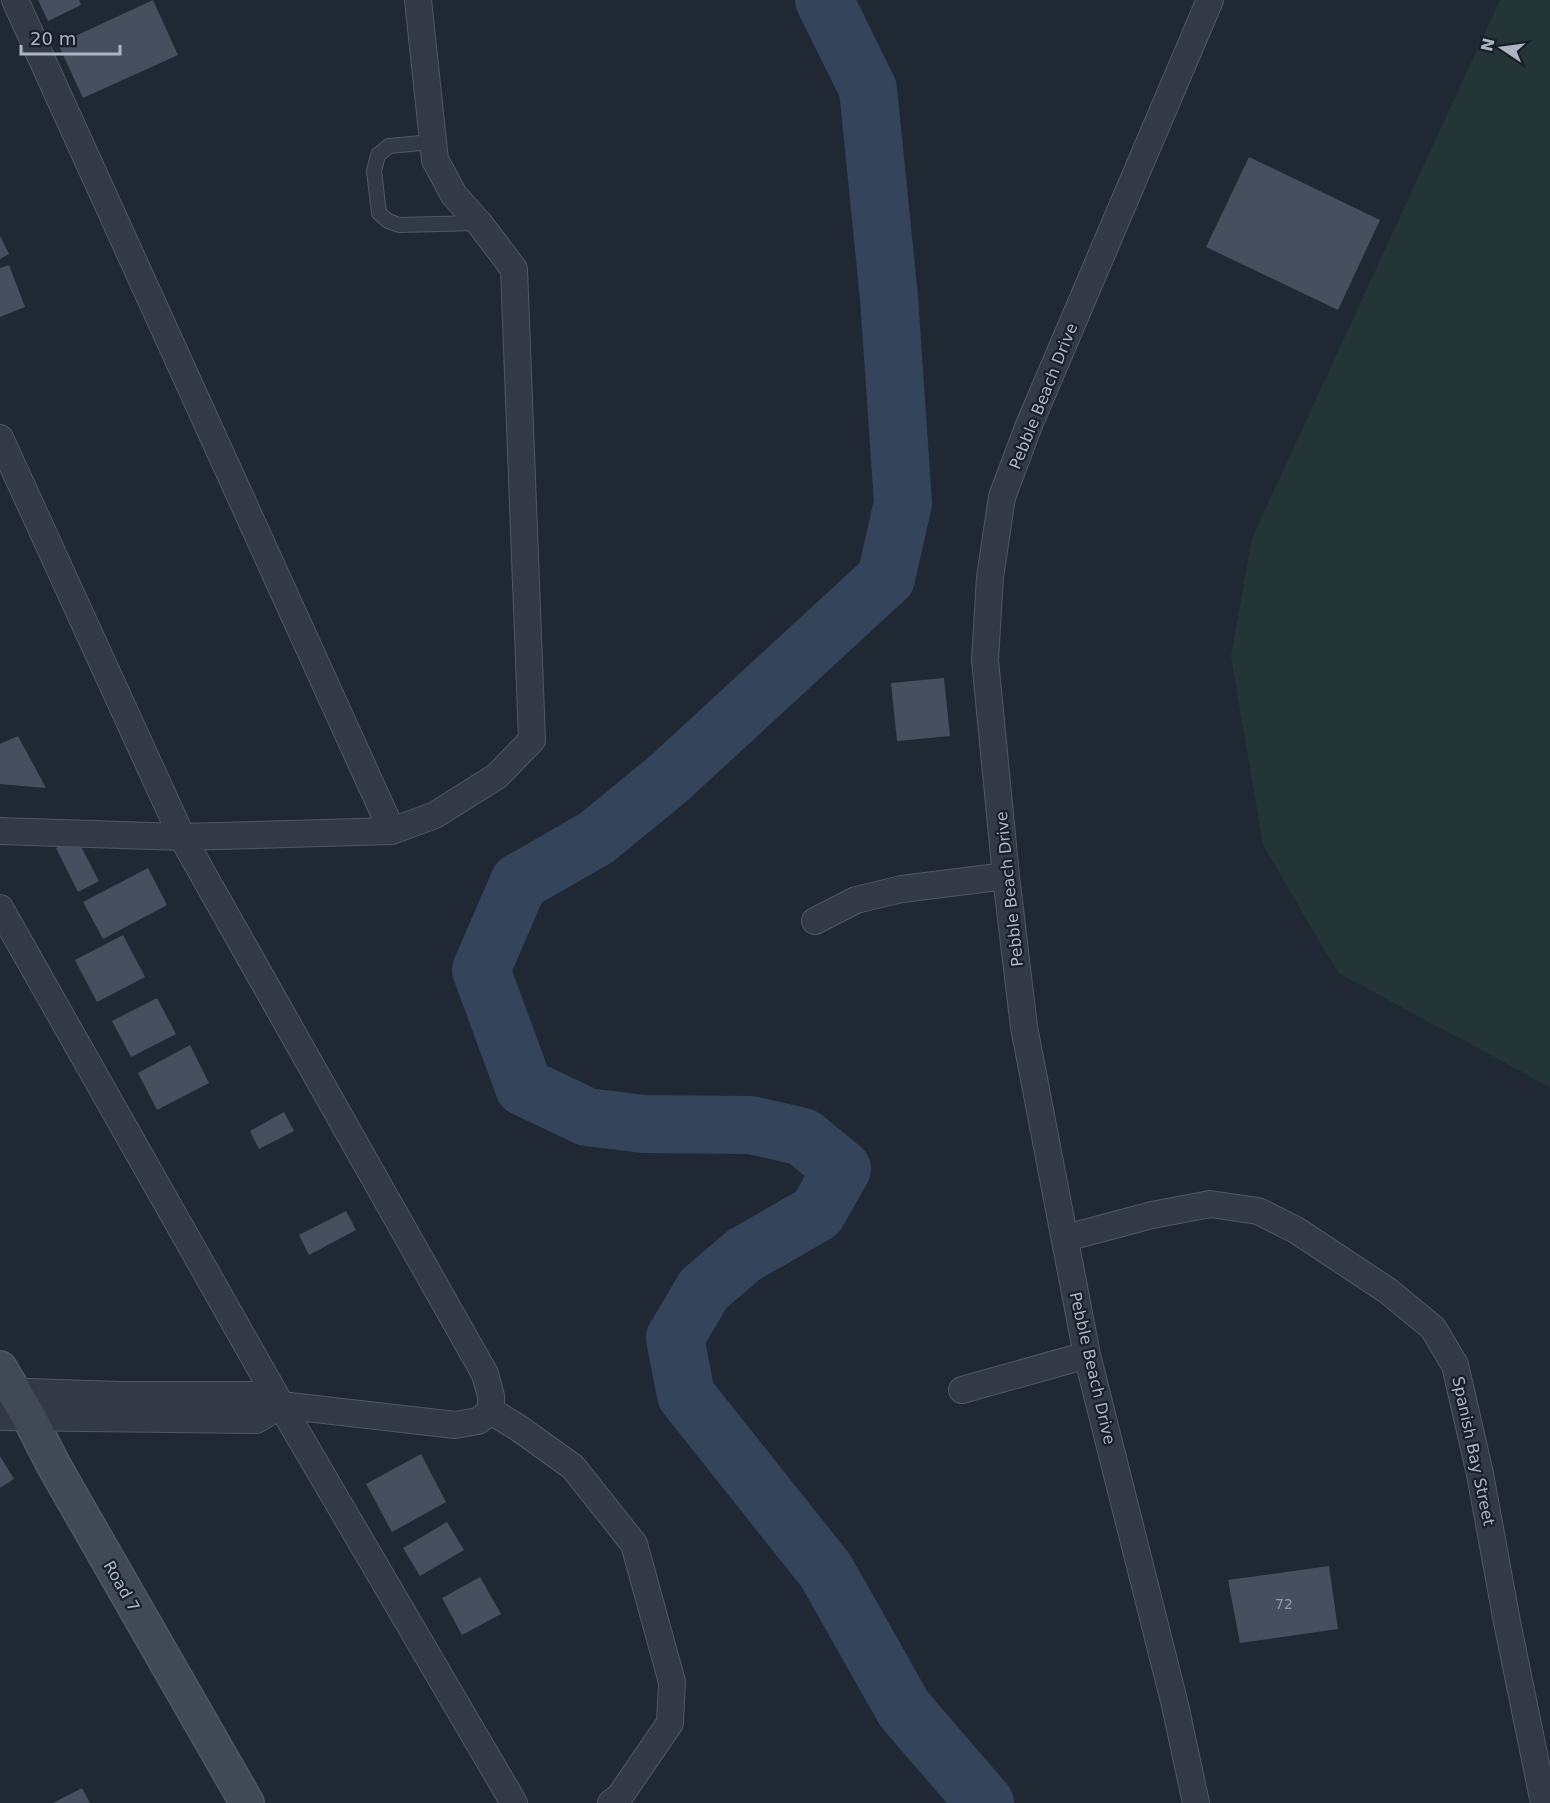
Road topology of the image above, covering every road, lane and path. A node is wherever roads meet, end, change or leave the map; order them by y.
1 (15, 0) edge
2 (418, 0) edge
3 (1206, 2) edge
4 (432, 142) junction
5 (479, 223) junction
6 (0, 438) edge
7 (0, 831) edge
8 (392, 831) junction
9 (182, 837) junction
10 (1006, 876) junction
11 (0, 908) edge
12 (815, 921) dead end
13 (1065, 1238) junction
14 (1087, 1354) junction
15 (962, 1390) dead end
16 (7, 1401) edge
17 (281, 1405) junction
18 (491, 1411) junction
19 (224, 1803) edge
20 (247, 1803) edge
21 (514, 1803) edge
22 (611, 1803) edge
23 (1196, 1803) edge
24 (1544, 1803) edge

1 - 8 street
2 - 4 street
3 - 10 street, Pebble Beach Drive
4 - 5 street
4 - 5 lane
5 - 8 street
6 - 9 street
7 - 9 street
8 - 9 street
9 - 18 street
10 - 12 street
10 - 13 street, Pebble Beach Drive
11 - 17 street
13 - 14 street, Pebble Beach Drive
13 - 24 street, Spanish Bay Street
14 - 15 street
14 - 23 street, Pebble Beach Drive
16 - 17 street
16 - 19 street, Road 7
16 - 20 street, Road 7
17 - 18 street
17 - 21 street
18 - 22 street

